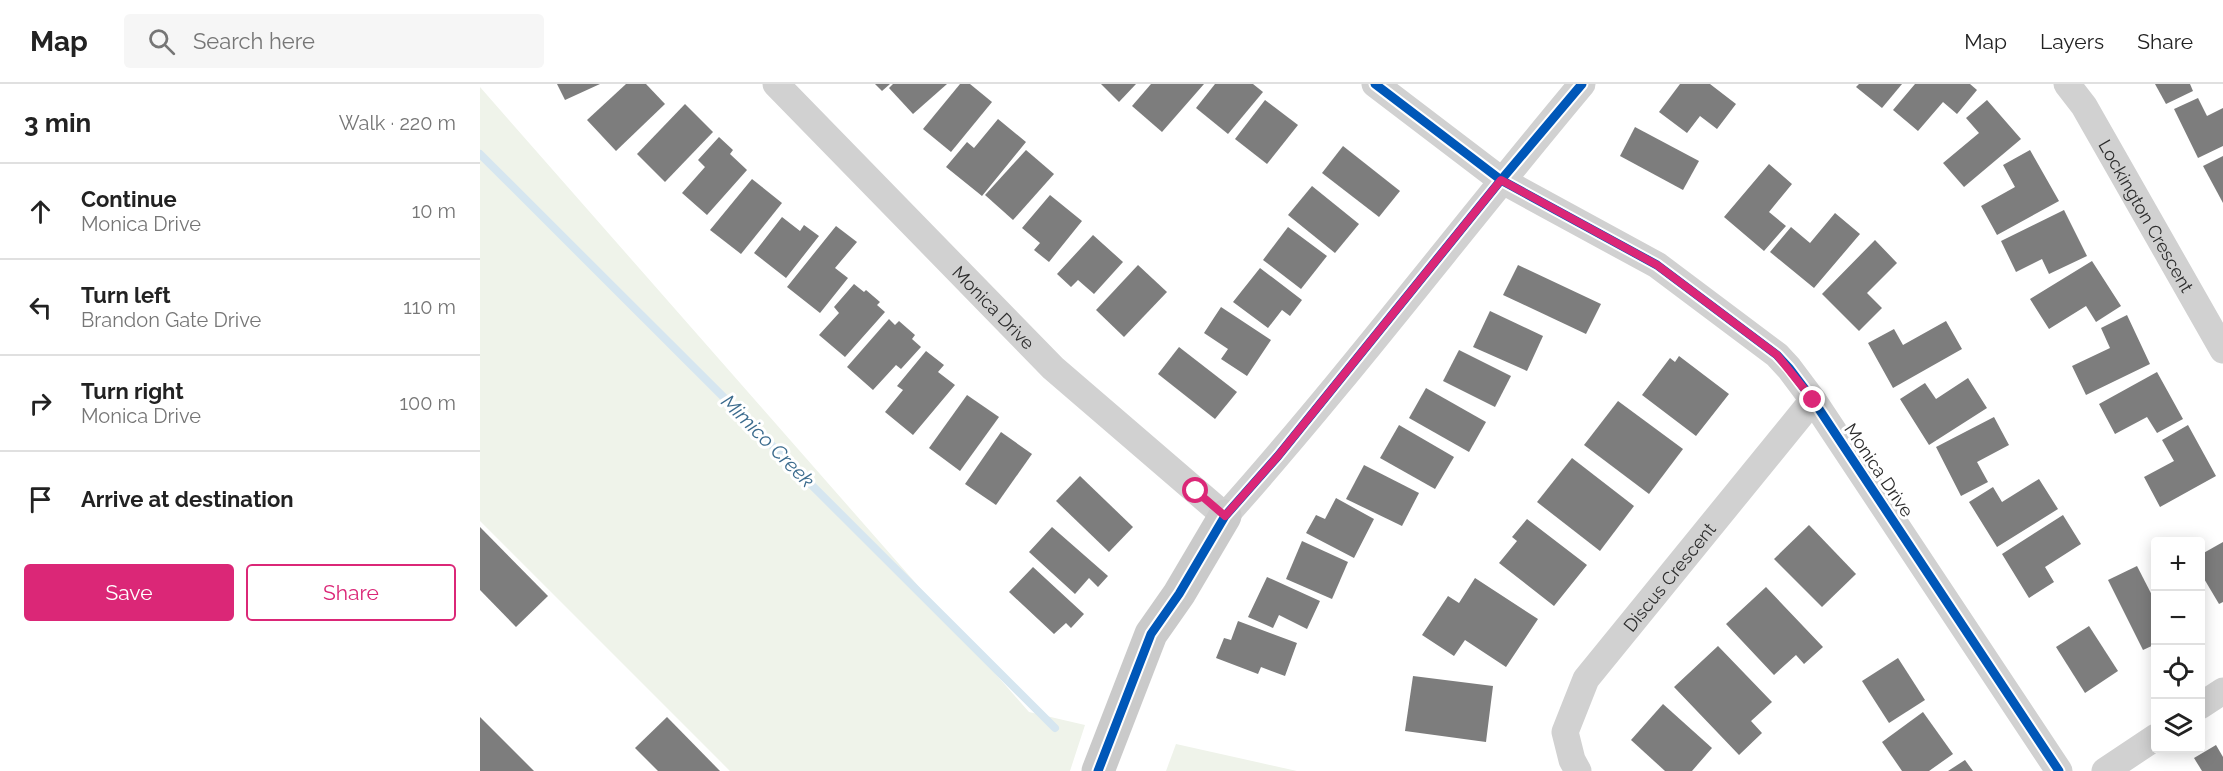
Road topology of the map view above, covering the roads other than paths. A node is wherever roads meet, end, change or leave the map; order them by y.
1 (776, 84) edge
2 (1376, 84) edge
3 (1582, 84) edge
4 (2067, 84) edge
5 (1501, 180) junction
6 (2223, 351) edge
7 (1813, 400) junction
8 (1225, 516) junction
9 (2223, 691) edge
10 (2205, 703) edge
11 (2151, 740) edge
12 (1098, 771) edge
13 (1578, 771) edge
14 (2059, 771) edge
15 (2105, 771) edge

1 - 8 street, Monica Drive
2 - 5 street, Monica Drive
3 - 5 street
4 - 6 street, Lockington Crescent
5 - 7 street, Monica Drive
5 - 8 street
7 - 13 street, Discus Crescent
7 - 14 street, Monica Drive
8 - 12 street
9 - 10 street
11 - 15 street

